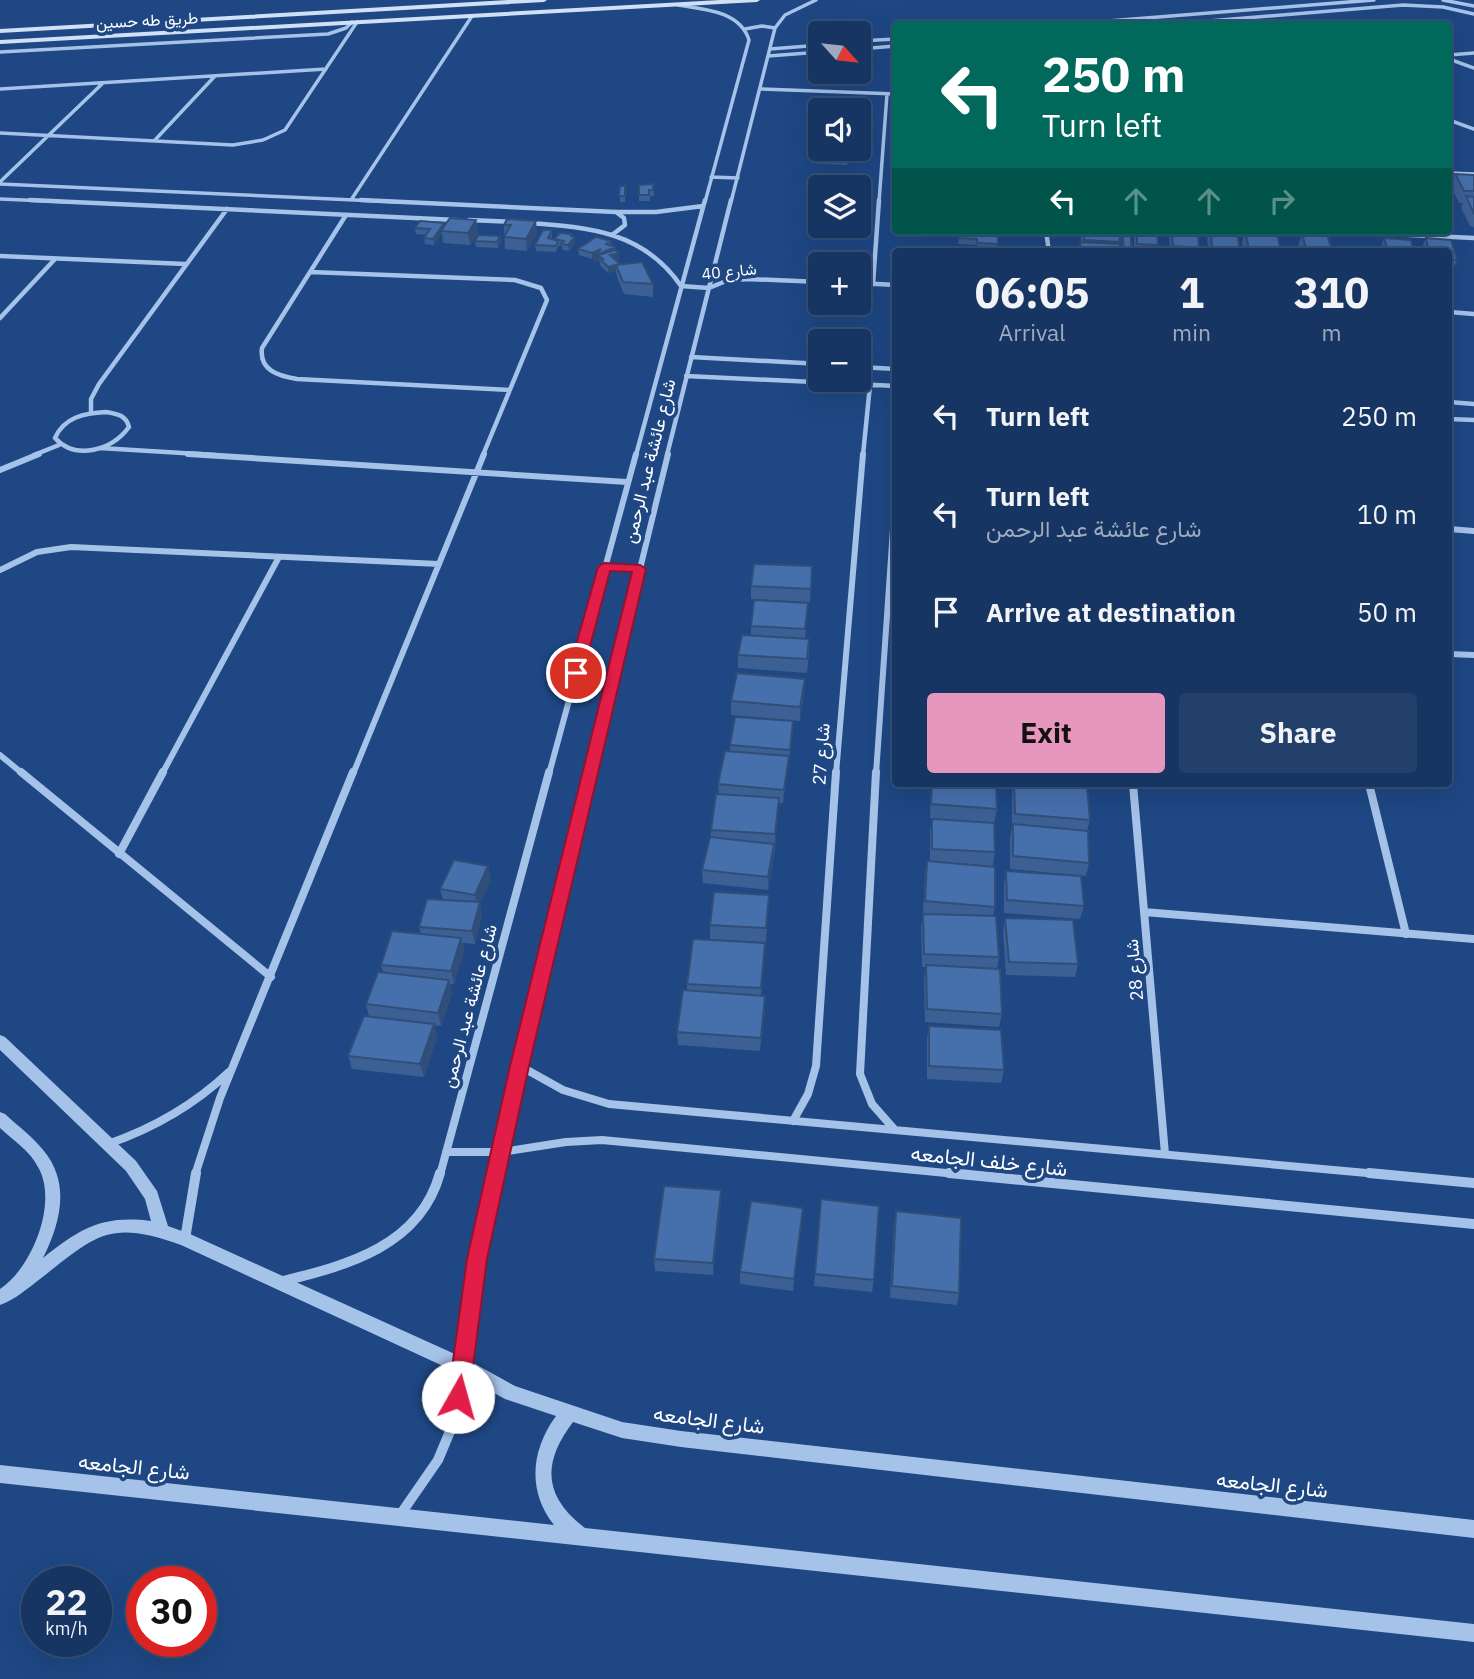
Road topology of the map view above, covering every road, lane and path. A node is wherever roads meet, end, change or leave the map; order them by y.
1 (544, 0) edge
2 (583, 0) edge
3 (757, 0) edge
4 (816, 0) edge
5 (1374, 0) edge
6 (1443, 0) edge
7 (515, 2) junction
8 (678, 5) junction
9 (1474, 6) edge
10 (620, 7) junction
11 (540, 12) junction
12 (311, 13) junction
13 (1474, 14) edge
14 (472, 16) junction
15 (1108, 21) edge
16 (1209, 21) edge
17 (355, 22) junction
18 (317, 24) junction
19 (775, 28) junction
20 (745, 29) junction
21 (0, 31) edge
22 (892, 38) edge
23 (872, 40) edge
24 (0, 42) edge
25 (892, 46) edge
26 (808, 47) edge
27 (872, 48) edge
28 (0, 52) edge
29 (769, 52) junction
30 (808, 52) edge
31 (1474, 53) edge
32 (1452, 57) edge
33 (1452, 58) edge
34 (1474, 68) edge
35 (326, 69) junction
36 (215, 76) junction
37 (103, 83) junction
38 (0, 89) edge
39 (761, 89) junction
40 (887, 94) junction
41 (892, 94) edge
42 (1452, 121) edge
43 (1474, 129) edge
44 (0, 133) edge
45 (48, 135) junction
46 (155, 141) junction
47 (1452, 173) edge
48 (1474, 174) edge
49 (711, 177) junction
50 (737, 178) junction
51 (0, 183) edge
52 (145, 191) junction
53 (0, 199) edge
54 (351, 200) junction
55 (397, 202) junction
56 (132, 205) junction
57 (703, 206) junction
58 (227, 209) junction
59 (616, 212) junction
60 (346, 215) junction
61 (387, 217) junction
62 (612, 235) junction
63 (1410, 235) edge
64 (1474, 238) edge
65 (0, 256) edge
66 (55, 259) junction
67 (185, 264) junction
68 (310, 272) junction
69 (808, 281) edge
70 (873, 284) joint
71 (892, 285) edge
72 (681, 286) junction
73 (709, 288) junction
74 (1452, 312) edge
75 (1474, 314) edge
76 (0, 318) edge
77 (691, 356) junction
78 (808, 363) edge
79 (871, 368) edge
80 (892, 369) edge
81 (686, 376) junction
82 (808, 382) edge
83 (871, 385) edge
84 (892, 386) edge
85 (510, 390) junction
86 (869, 392) edge
87 (1452, 402) edge
88 (1474, 404) edge
89 (91, 413) junction
90 (1452, 419) edge
91 (1474, 420) edge
92 (59, 445) junction
93 (100, 448) junction
94 (0, 470) edge
95 (477, 472) junction
96 (627, 482) junction
97 (1452, 529) edge
98 (1474, 531) edge
99 (892, 549) edge
100 (279, 557) junction
101 (439, 564) junction
102 (604, 567) junction
103 (640, 569) junction
104 (0, 570) edge
105 (1452, 654) edge
106 (1474, 655) edge
107 (0, 755) edge
108 (1133, 787) edge
109 (1370, 787) edge
110 (118, 854) junction
111 (1144, 912) junction
112 (1406, 934) junction
113 (1474, 939) edge
114 (271, 977) junction
115 (0, 1041) edge
116 (234, 1066) junction
117 (520, 1066) junction
118 (0, 1118) edge
119 (793, 1121) junction
120 (895, 1130) junction
121 (108, 1144) junction
122 (446, 1152) junction
123 (501, 1152) junction
124 (1165, 1154) junction
125 (1474, 1184) edge
126 (1474, 1224) edge
127 (161, 1228) junction
128 (185, 1239) junction
129 (279, 1282) junction
130 (3, 1299) edge
131 (462, 1366) junction
132 (569, 1413) junction
133 (4, 1471) edge
134 (398, 1519) junction
135 (1474, 1529) edge
136 (583, 1537) junction
137 (1474, 1633) edge

1 - 7 main road, طريق طه حسين
2 - 10 main road
3 - 8 main road, طريق طه حسين
4 - 19 street
5 - 15 street
6 - 9 street
7 - 11 main road
7 - 12 main road, طريق طه حسين
8 - 10 main road, طريق طه حسين
8 - 20 street
10 - 11 main road, طريق طه حسين
11 - 14 main road, طريق طه حسين
12 - 18 main road
12 - 21 main road, طريق طه حسين
13 - 16 street
14 - 17 main road, طريق طه حسين
14 - 54 street
17 - 18 main road, طريق طه حسين
17 - 28 street
17 - 35 street
18 - 24 main road, طريق طه حسين
19 - 20 street
19 - 29 street, شارع عائشة عبد الرحمن
20 - 49 street, شارع عائشة عبد الرحمن
22 - 23 street
25 - 27 street
26 - 29 street
29 - 30 street
29 - 39 street, شارع عائشة عبد الرحمن
31 - 32 street
33 - 34 street
35 - 36 street
35 - 46 street
36 - 37 street
36 - 46 street
37 - 38 street
37 - 45 street
39 - 40 street
39 - 50 street, شارع عائشة عبد الرحمن
40 - 41 street
40 - 70 street
42 - 43 street
44 - 45 street
45 - 46 street
45 - 51 street
47 - 48 street
49 - 50 street
49 - 57 street, شارع عائشة عبد الرحمن
50 - 73 street, شارع عائشة عبد الرحمن
51 - 52 street
52 - 54 street
52 - 56 street
53 - 56 street
54 - 55 street
55 - 59 street
55 - 61 street
56 - 58 street
57 - 59 street
57 - 72 street, شارع عائشة عبد الرحمن
58 - 60 street
58 - 67 street
59 - 62 street
60 - 61 street
60 - 68 street
61 - 62 street
62 - 72 street
63 - 64 street
65 - 66 street
66 - 67 street
66 - 76 street
67 - 89 street
68 - 85 street
68 - 85 street
69 - 73 street, شارع 40
70 - 71 street
72 - 73 street, شارع 40
72 - 96 street, شارع عائشة عبد الرحمن
73 - 77 street, شارع عائشة عبد الرحمن
74 - 75 street
77 - 78 street
77 - 81 street, شارع عائشة عبد الرحمن
79 - 80 street
81 - 82 street
81 - 103 street, شارع عائشة عبد الرحمن
83 - 84 street
85 - 95 street
86 - 119 street, شارع 27
87 - 88 street
89 - 92 street
89 - 93 street
90 - 91 street
92 - 93 street
92 - 94 street
93 - 95 street
95 - 96 street
95 - 101 street
96 - 102 street, شارع عائشة عبد الرحمن
97 - 98 street
99 - 120 street
100 - 101 street
100 - 104 street
100 - 110 street
101 - 114 street
102 - 103 street
102 - 122 street, شارع عائشة عبد الرحمن
103 - 117 street, شارع عائشة عبد الرحمن
105 - 106 street
107 - 110 street
108 - 111 street, شارع 28
109 - 112 street
110 - 114 street
111 - 112 street
111 - 124 street, شارع 28
112 - 113 street
114 - 116 street
115 - 121 street
116 - 121 street
116 - 128 street
117 - 119 street, شارع خلف الجامعه
117 - 123 street, شارع عائشة عبد الرحمن
118 - 130 street
119 - 120 street, شارع خلف الجامعه
120 - 124 street, شارع خلف الجامعه
121 - 127 street
122 - 123 street, شارع خلف الجامعه
122 - 129 street, شارع عائشة عبد الرحمن
123 - 126 street, شارع خلف الجامعه
123 - 131 street, شارع عائشة عبد الرحمن
124 - 125 street, شارع خلف الجامعه
127 - 128 street, شارع الجامعه
127 - 130 street, شارع الجامعه
128 - 129 street, شارع الجامعه
129 - 131 street, شارع الجامعه
131 - 132 street, شارع الجامعه
131 - 134 street, شارع عائشة عبد الرحمن
132 - 135 street, شارع الجامعه
132 - 136 street
133 - 134 street, شارع الجامعه
134 - 136 street, شارع الجامعه
136 - 137 street, شارع الجامعه

